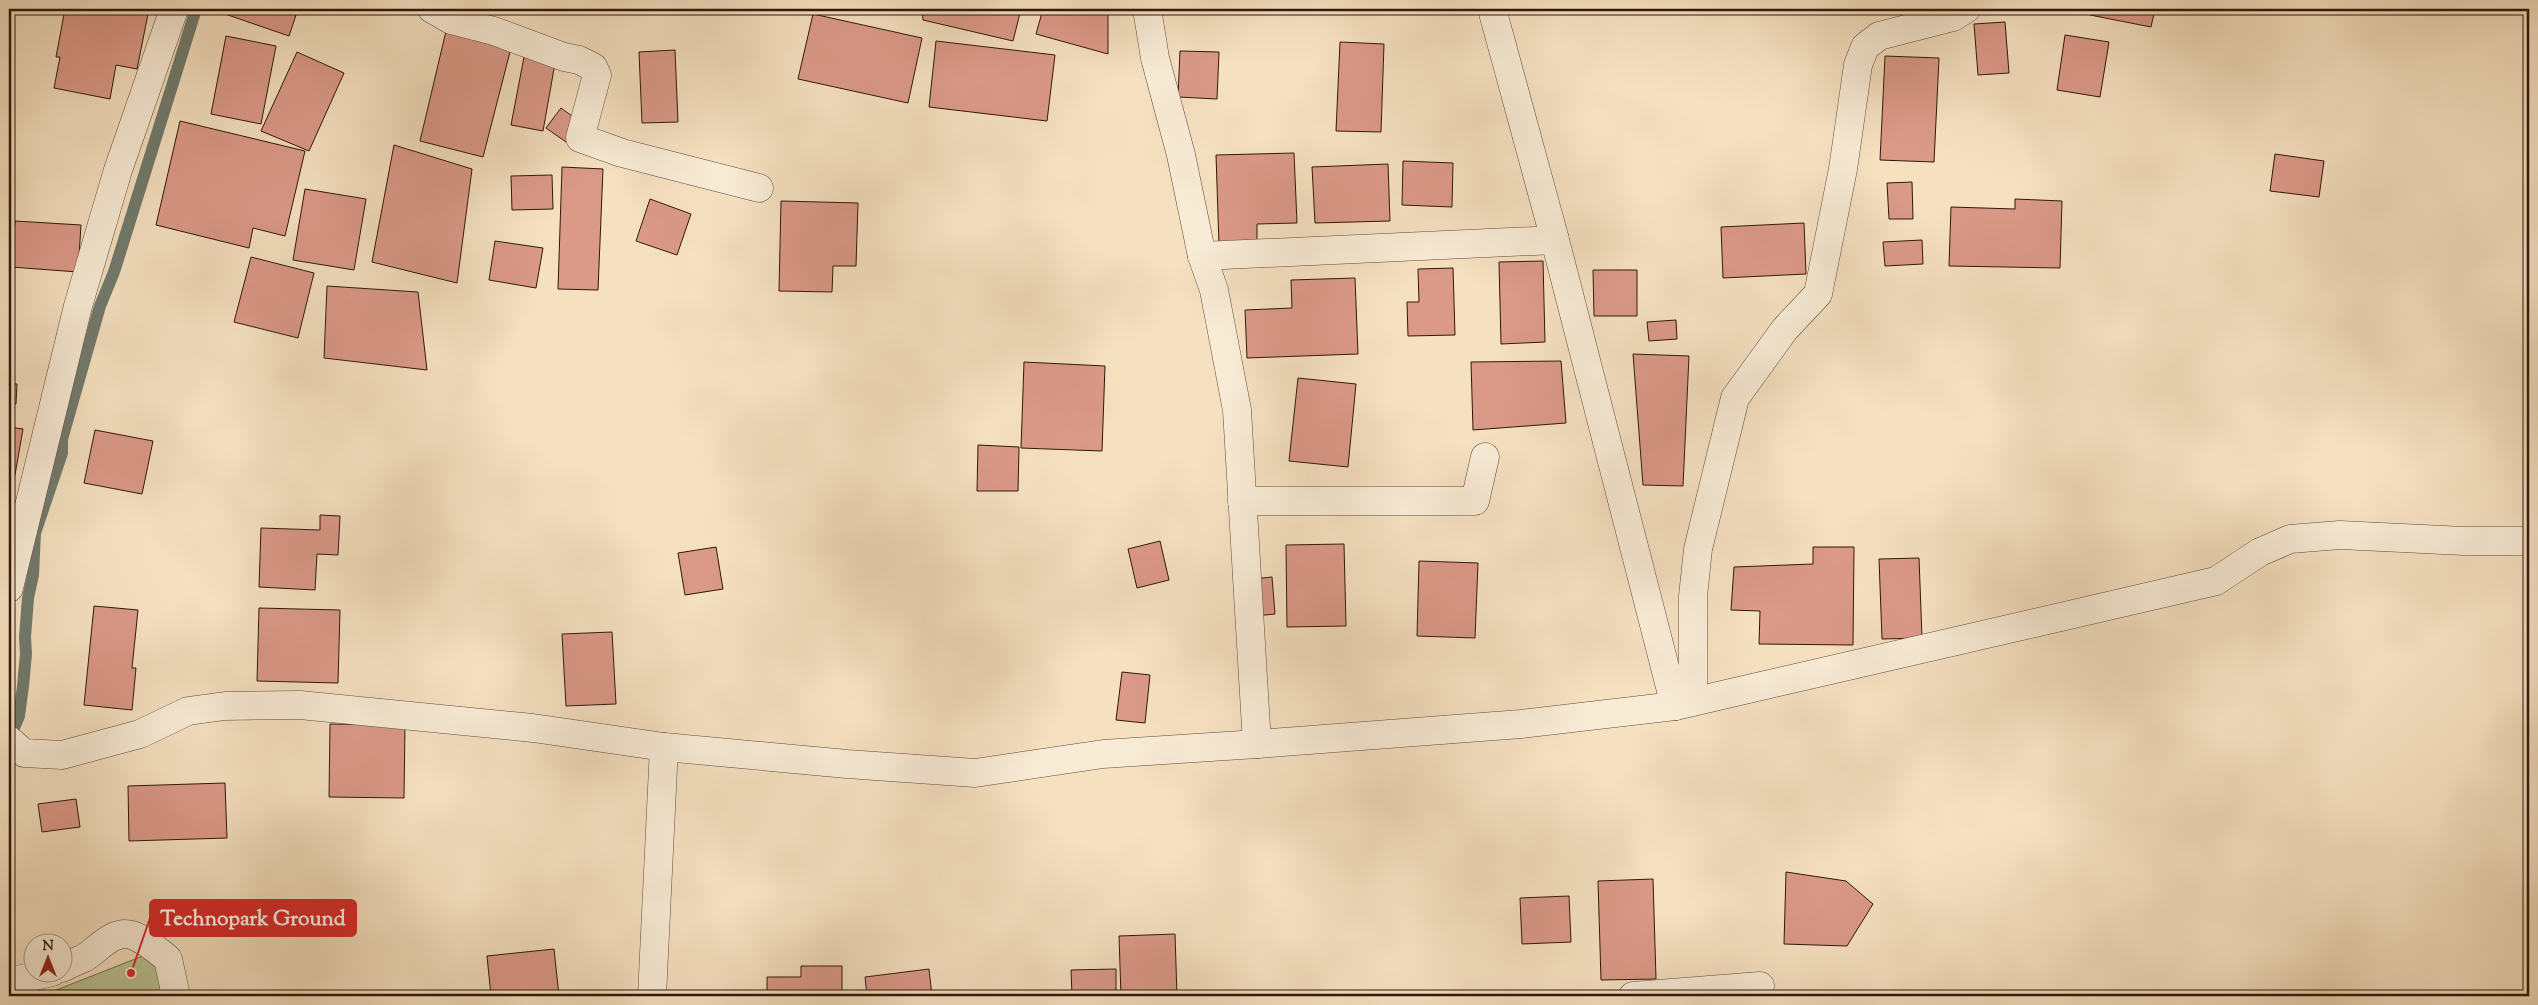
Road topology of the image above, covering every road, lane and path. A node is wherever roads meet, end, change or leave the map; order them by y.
1 (174, 9) edge
2 (432, 9) edge
3 (1147, 9) edge
4 (1492, 9) edge
5 (1966, 9) edge
6 (759, 188) dead end
7 (1555, 240) junction
8 (1202, 256) junction
9 (1485, 457) dead end
10 (1242, 501) junction
11 (2529, 541) edge
12 (9, 588) edge
13 (1675, 706) junction
14 (9, 740) edge
15 (1257, 744) junction
16 (664, 747) junction
17 (72, 963) edge
18 (22, 979) edge
19 (9, 982) edge
20 (1760, 986) dead end
21 (176, 996) edge
22 (652, 996) edge
23 (1632, 996) edge

1 - 12 street
2 - 6 street
3 - 8 street
4 - 7 street
5 - 13 street
7 - 8 street
7 - 13 street
8 - 10 street
9 - 10 street
10 - 15 street
11 - 13 street
13 - 15 street
14 - 16 street
15 - 16 street
16 - 22 street
17 - 21 street
18 - 19 street
20 - 23 street

